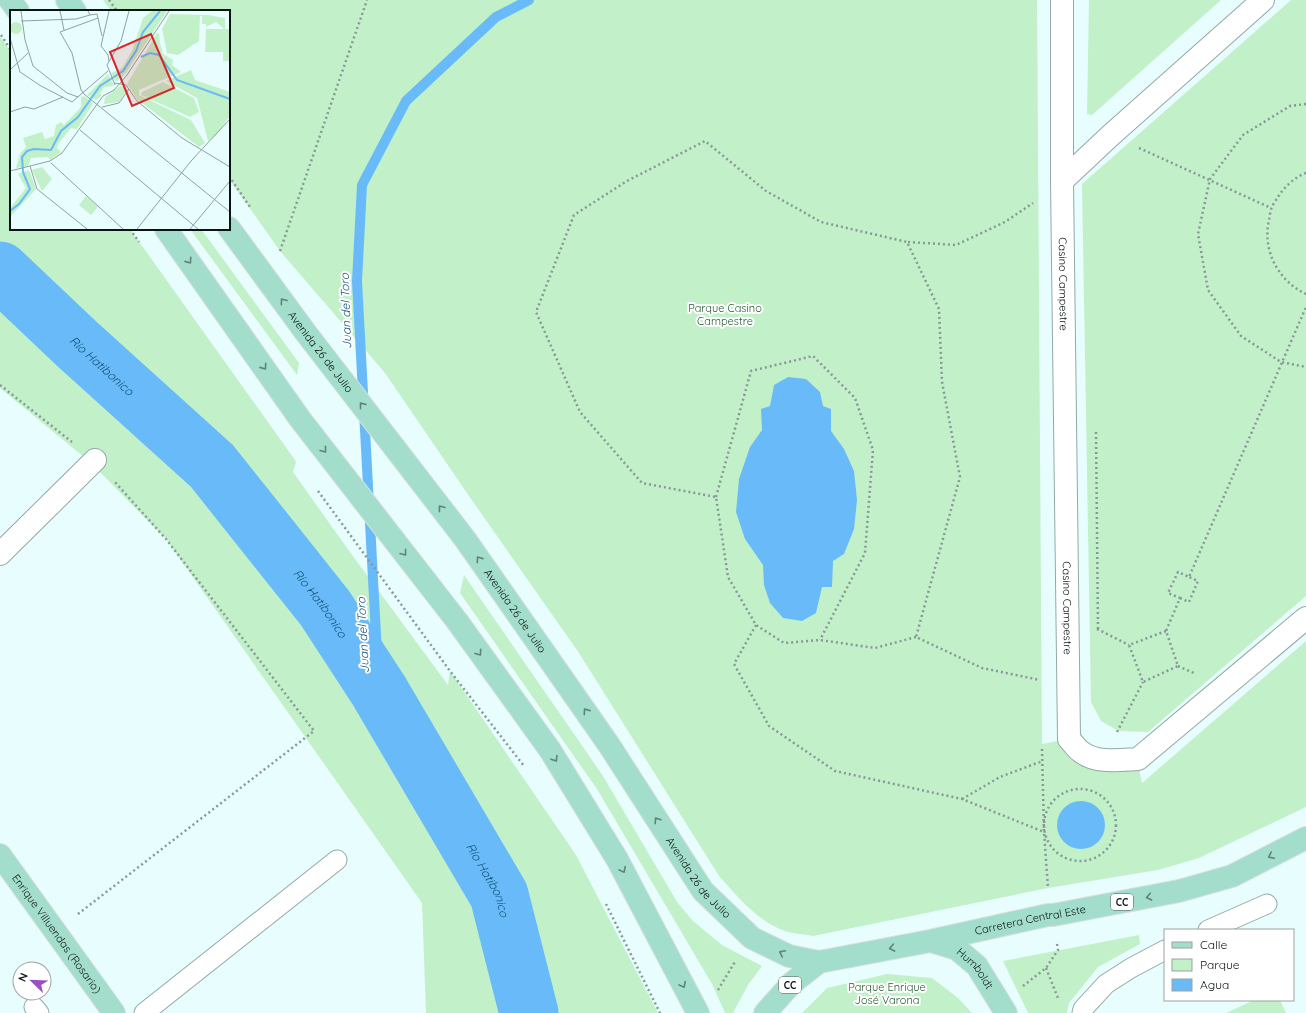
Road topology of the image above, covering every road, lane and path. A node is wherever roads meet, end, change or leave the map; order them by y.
1 (10, 0) edge
2 (67, 0) edge
3 (109, 0) edge
4 (367, 0) edge
5 (1062, 0) edge
6 (1263, 0) edge
7 (17, 10) edge
8 (74, 10) edge
9 (116, 10) edge
10 (0, 33) edge
11 (10, 48) edge
12 (1306, 104) edge
13 (1135, 146) dead end
14 (1306, 173) edge
15 (1210, 179) junction
16 (1062, 181) junction
17 (1271, 208) junction
18 (230, 229) edge
19 (167, 230) edge
20 (907, 242) junction
21 (280, 251) dead end
22 (1306, 294) edge
23 (1306, 307) edge
24 (1281, 362) junction
25 (1306, 367) edge
26 (0, 385) edge
27 (95, 460) junction
28 (315, 488) dead end
29 (716, 497) junction
30 (0, 554) edge
31 (1189, 576) junction
32 (1180, 598) junction
33 (1068, 613) junction
34 (1306, 618) edge
35 (756, 625) junction
36 (1166, 630) junction
37 (916, 637) junction
38 (820, 640) junction
39 (1129, 645) junction
40 (1068, 679) junction
41 (1041, 762) dead end
42 (528, 772) dead end
43 (962, 799) junction
44 (1044, 832) junction
45 (1306, 838) edge
46 (0, 855) edge
47 (337, 860) dead end
48 (1055, 887) dead end
49 (1045, 889) dead end
50 (605, 901) dead end
51 (1267, 904) dead end
52 (1053, 915) junction
53 (1210, 929) edge
54 (56, 931) junction
55 (752, 938) junction
56 (930, 941) junction
57 (1164, 951) edge
58 (819, 962) junction
59 (1046, 968) junction
60 (716, 994) dead end
61 (1059, 1000) dead end
62 (1003, 1008) edge
63 (114, 1013) edge
64 (144, 1013) edge
65 (660, 1013) edge
66 (698, 1013) edge
67 (765, 1013) edge
68 (1082, 1013) edge

1 - 7 main road
2 - 8 main road
3 - 9 path
4 - 21 path
5 - 16 street, Casino Campestre
6 - 16 street
10 - 11 path
12 - 15 path
13 - 15 path
14 - 17 path
15 - 17 path
15 - 24 path
16 - 20 path
16 - 33 street, Casino Campestre
17 - 22 path
55 -> 18 main road, Avenida 26 de Julio
19 -> 66 main road
20 - 29 path
20 - 37 path
23 - 24 path
24 - 25 path
24 - 31 path
26 - 27 path
27 - 30 street
27 - 54 path
28 - 42 path
29 - 35 path
29 - 38 path
31 - 32 path
31 - 32 path
32 - 36 path
33 - 39 path
33 - 40 street, Casino Campestre
34 - 40 street, Casino Campestre
35 - 38 path
35 - 43 path
36 - 39 path
36 - 39 path
37 - 38 path
37 - 40 path
41 - 43 path
43 - 44 path
44 - 44 path
45 -> 52 main road, Carretera Central Este / CC
46 - 54 main road, Enrique Villuendas (Rosario)
47 - 64 lane
48 - 49 path
50 - 65 path
51 - 53 lane
52 - 56 main road, Carretera Central Este / CC
52 - 59 path
54 - 63 main road, Enrique Villuendas (Rosario)
58 -> 55 main road, Avenida 26 de Julio
55 - 60 path
56 -> 58 main road, Carretera Central Este / CC
56 - 62 main road, Humboldt
57 - 68 lane
58 - 67 main road, Carretera Central Este / CC
59 - 61 path
59 - 62 path

